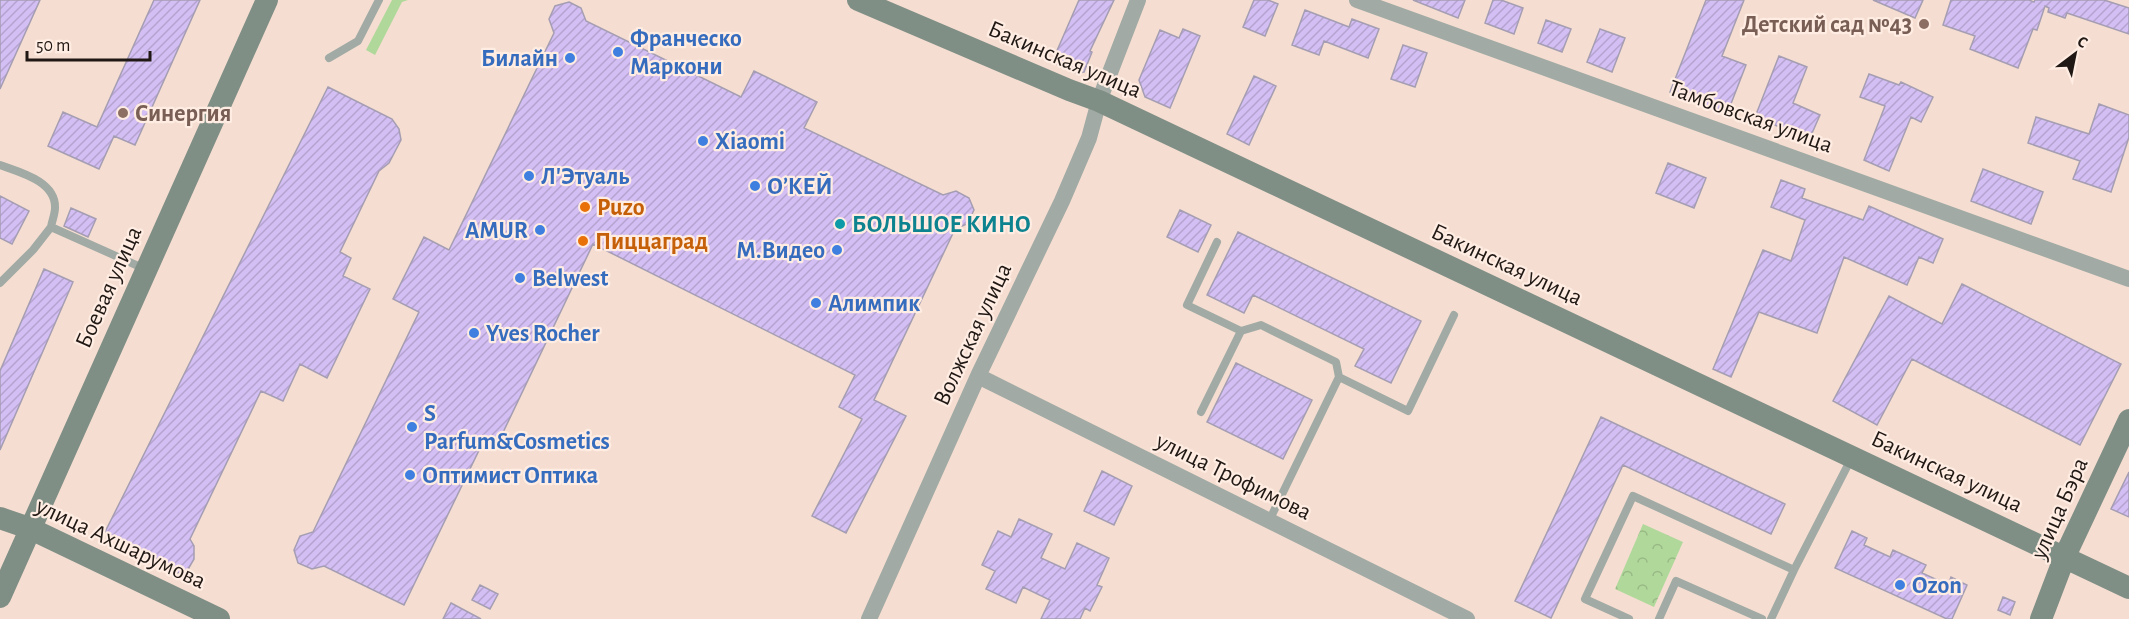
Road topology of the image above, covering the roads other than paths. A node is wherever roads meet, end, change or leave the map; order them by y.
1 (267, 0) edge
2 (379, 0) edge
3 (858, 0) edge
4 (1138, 0) edge
5 (1357, 0) edge
6 (328, 58) dead end
7 (1099, 101) junction
8 (0, 165) edge
9 (51, 227) junction
10 (1217, 242) dead end
11 (146, 270) junction
12 (2129, 279) edge
13 (0, 283) edge
14 (1454, 315) dead end
15 (1241, 331) junction
16 (978, 376) junction
17 (1339, 377) junction
18 (1201, 412) dead end
19 (2129, 420) edge
20 (1853, 456) junction
21 (0, 518) edge
22 (1269, 521) junction
23 (30, 528) junction
24 (2065, 556) junction
25 (1794, 570) junction
26 (2129, 588) edge
27 (0, 597) edge
28 (875, 617) edge
29 (219, 619) edge
30 (1467, 619) edge
31 (1629, 619) edge
32 (1659, 619) edge
33 (1762, 619) edge
34 (1771, 619) edge
35 (2041, 619) edge

1 - 11 main road, Боевая улица
2 - 6 lane
3 - 7 main road, Бакинская улица
4 - 7 street, Волжская улица
5 - 12 street, Тамбовская улица
7 - 16 street, Волжская улица
7 - 20 main road, Бакинская улица
8 - 9 lane
9 - 11 lane
9 - 13 lane
10 - 15 lane
11 - 23 main road, Боевая улица
14 - 17 lane
15 - 17 lane
15 - 18 lane
16 - 22 street, улица Трофимова
16 - 28 street, Волжская улица
17 - 22 lane
19 - 24 main road, улица Бэра
20 - 24 main road, Бакинская улица
20 - 25 lane
21 - 23 main road, улица Ахшарумова
22 - 30 street, улица Трофимова
23 - 27 main road, Боевая улица
23 - 29 main road, улица Ахшарумова
24 - 26 main road, Бакинская улица
24 - 35 main road, улица Бэра
25 - 31 lane
25 - 34 lane
32 - 33 lane

